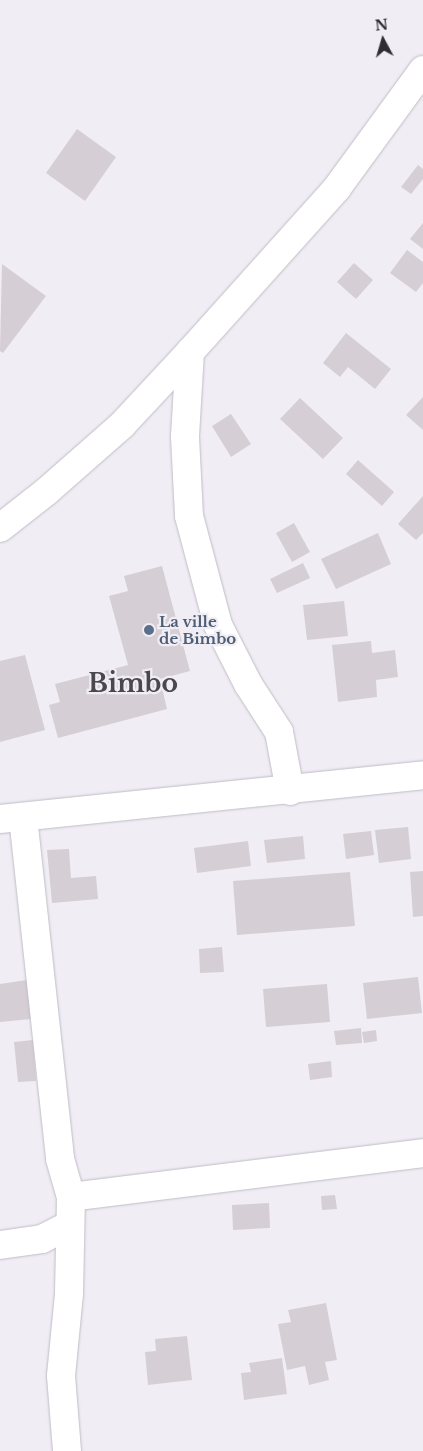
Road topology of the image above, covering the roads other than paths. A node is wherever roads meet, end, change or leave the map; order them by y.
1 (423, 70) edge
2 (190, 352) junction
3 (0, 528) edge
4 (423, 775) edge
5 (290, 791) junction
6 (12, 818) edge
7 (423, 1153) edge
8 (70, 1197) junction
9 (69, 1225) junction
10 (0, 1245) edge
11 (67, 1451) edge

1 - 2 street
2 - 3 street
2 - 5 street
4 - 5 street
5 - 6 street
6 - 8 street
7 - 8 street
8 - 9 street
9 - 10 street
9 - 11 street

